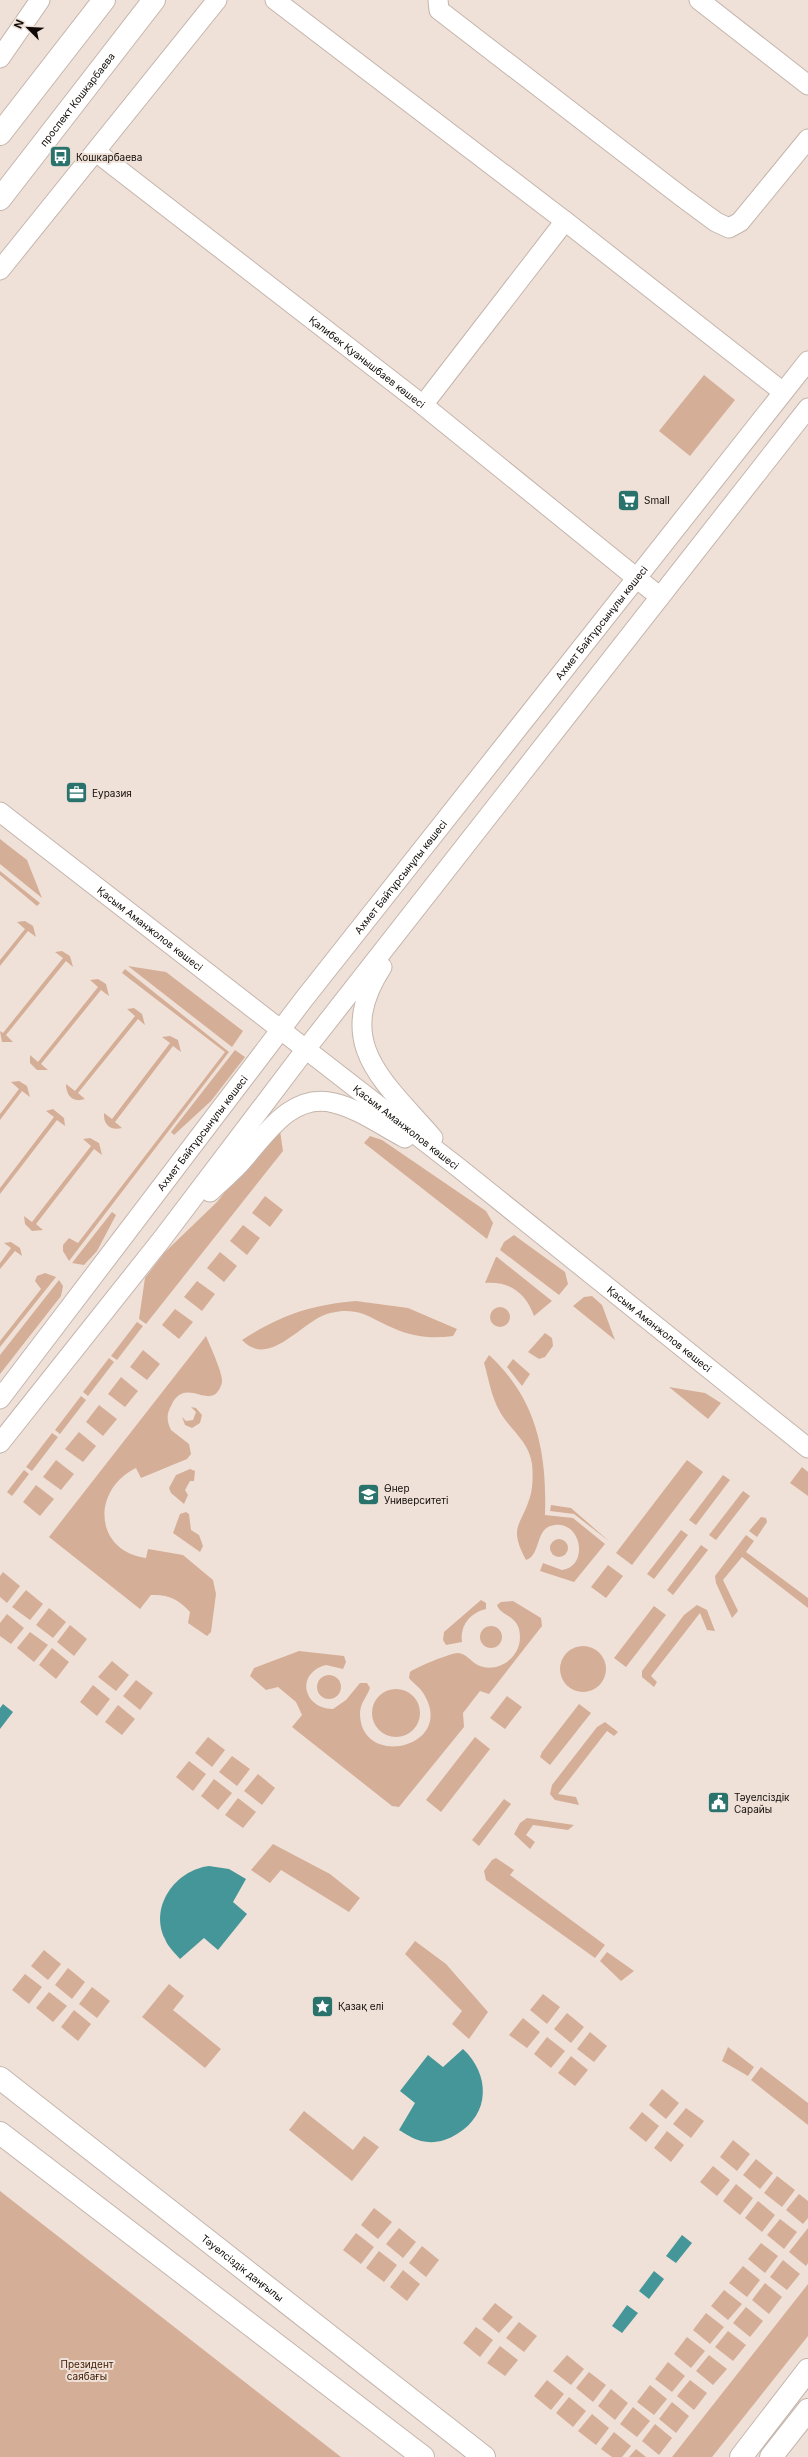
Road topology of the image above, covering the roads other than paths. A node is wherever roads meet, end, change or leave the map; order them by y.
1 (40, 0) edge
2 (104, 0) edge
3 (154, 0) edge
4 (217, 0) edge
5 (275, 0) edge
6 (438, 0) edge
7 (699, 0) edge
8 (0, 58) edge
9 (808, 85) edge
10 (0, 134) edge
11 (808, 139) edge
12 (96, 152) junction
13 (0, 199) edge
14 (565, 221) junction
15 (0, 270) edge
16 (808, 361) edge
17 (783, 392) junction
18 (423, 405) junction
19 (808, 408) edge
20 (635, 578) junction
21 (660, 597) junction
22 (0, 812) edge
23 (444, 872) junction
24 (280, 1030) junction
25 (306, 1049) junction
26 (459, 1168) junction
27 (162, 1239) junction
28 (0, 1399) edge
29 (0, 1443) edge
30 (808, 1448) edge
31 (0, 2078) edge
32 (0, 2133) edge
33 (808, 2370) edge
34 (808, 2410) edge
35 (422, 2457) edge
36 (484, 2457) edge
37 (741, 2457) edge
38 (771, 2457) edge

1 - 8 street
2 - 10 main road
3 - 13 main road, проспект Кошкарбаева
4 - 12 street
5 - 14 street
6 - 11 street
7 - 9 street
12 - 15 street
12 - 18 street, Қалибек Қуанышбаев көшесі
14 - 17 street
14 - 18 street
16 - 17 street, Ахмет Байтұрсынұлы көшесі
17 - 20 street, Ахмет Байтұрсынұлы көшесі
18 - 20 street, Қалибек Қуанышбаев көшесі
19 - 21 street
20 - 21 street, Қалибек Қуанышбаев көшесі
20 - 24 street, Ахмет Байтұрсынұлы көшесі
21 - 23 street
22 - 24 street, Қасым Аманжолов көшесі
23 - 25 street
23 - 26 street
24 - 25 street, Қасым Аманжолов көшесі
24 - 28 street, Ахмет Байтұрсынұлы көшесі
25 - 26 street, Қасым Аманжолов көшесі
25 - 27 street
26 - 27 street
26 - 30 street, Қасым Аманжолов көшесі
27 - 29 street
31 - 36 main road, Тәуелсіздік даңғылы
32 - 35 main road
33 - 37 main road
34 - 38 main road

